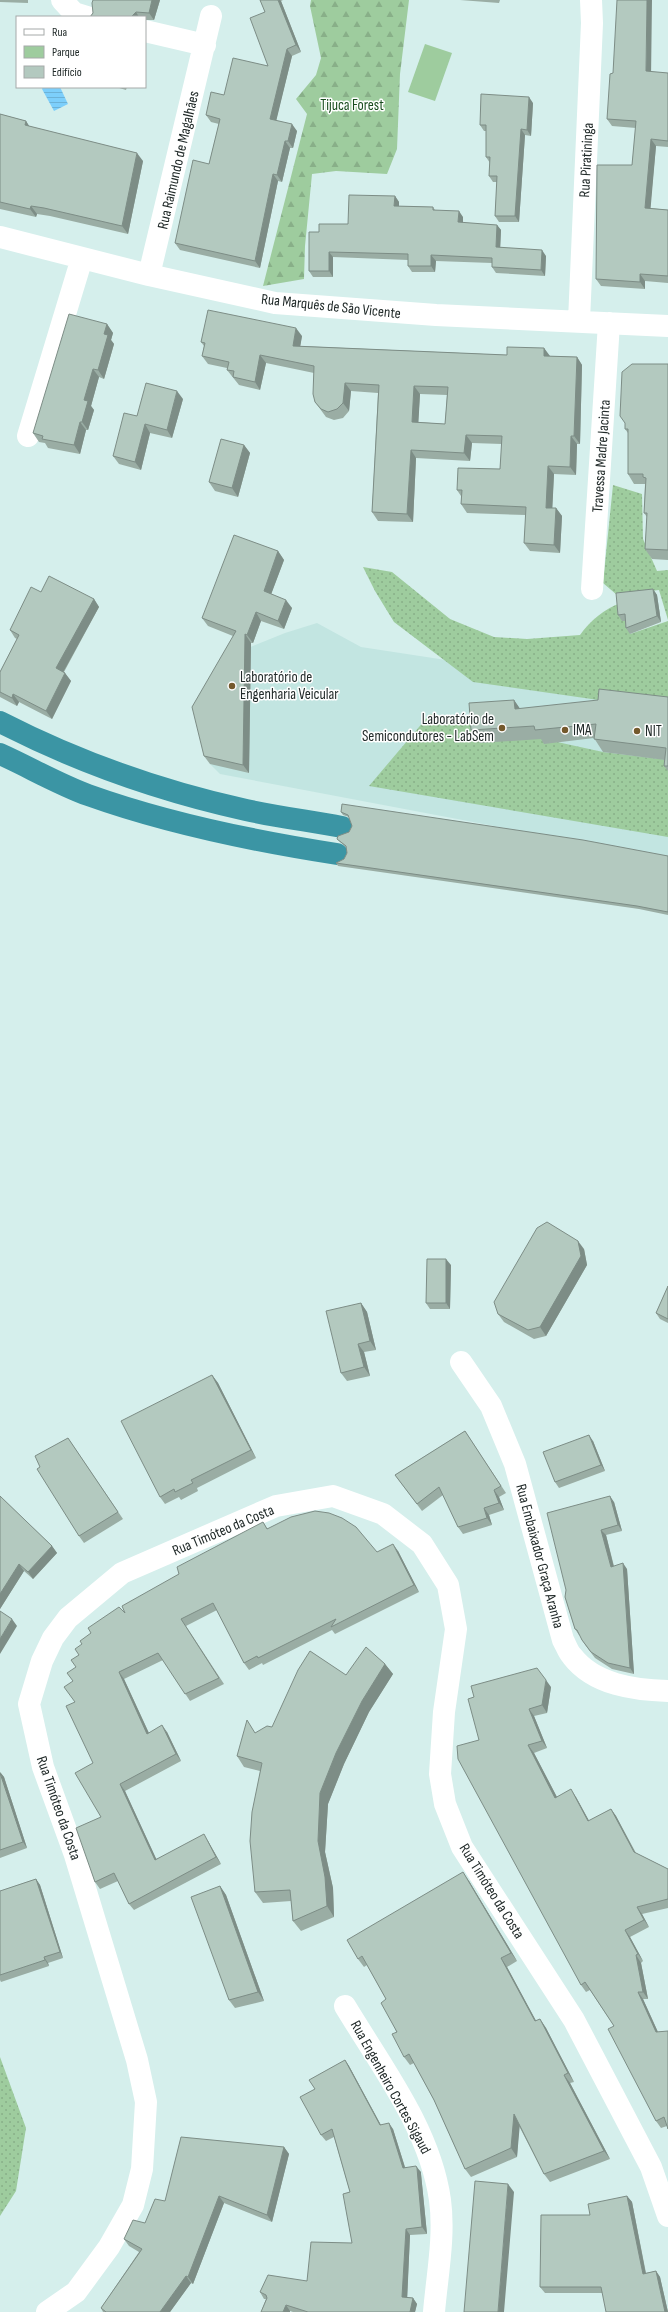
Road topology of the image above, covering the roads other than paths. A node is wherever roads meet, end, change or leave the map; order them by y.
1 (62, 0) edge
2 (591, 0) edge
3 (84, 16) edge
4 (211, 16) dead end
5 (146, 31) edge
6 (205, 45) junction
7 (0, 237) edge
8 (82, 258) junction
9 (149, 275) junction
10 (579, 321) junction
11 (609, 323) junction
12 (668, 326) edge
13 (28, 436) dead end
14 (592, 590) dead end
15 (0, 722) edge
16 (0, 754) edge
17 (342, 827) dead end
18 (337, 854) dead end
19 (461, 1362) dead end
20 (668, 1691) edge
21 (345, 2006) dead end
22 (668, 2216) edge
23 (47, 2312) edge
24 (434, 2312) edge

1 - 3 street
2 - 10 street, Rua Piratininga
4 - 6 street, Rua Raimundo de Magalhães
5 - 6 street
6 - 9 street, Rua Raimundo de Magalhães
7 - 8 street, Rua Marquês de São Vicente
8 - 9 street, Rua Marquês de São Vicente
8 - 13 street
9 - 10 street, Rua Marquês de São Vicente
10 - 11 street, Rua Marquês de São Vicente
11 - 12 street, Rua Marquês de São Vicente
11 - 14 street, Travessa Madre Jacinta
15 - 17 highway
16 - 18 highway
19 - 20 street, Rua Embaixador Graça Aranha
21 - 24 street, Rua Engenheiro Cortes Sigaud
22 - 23 street, Rua Timóteo da Costa

